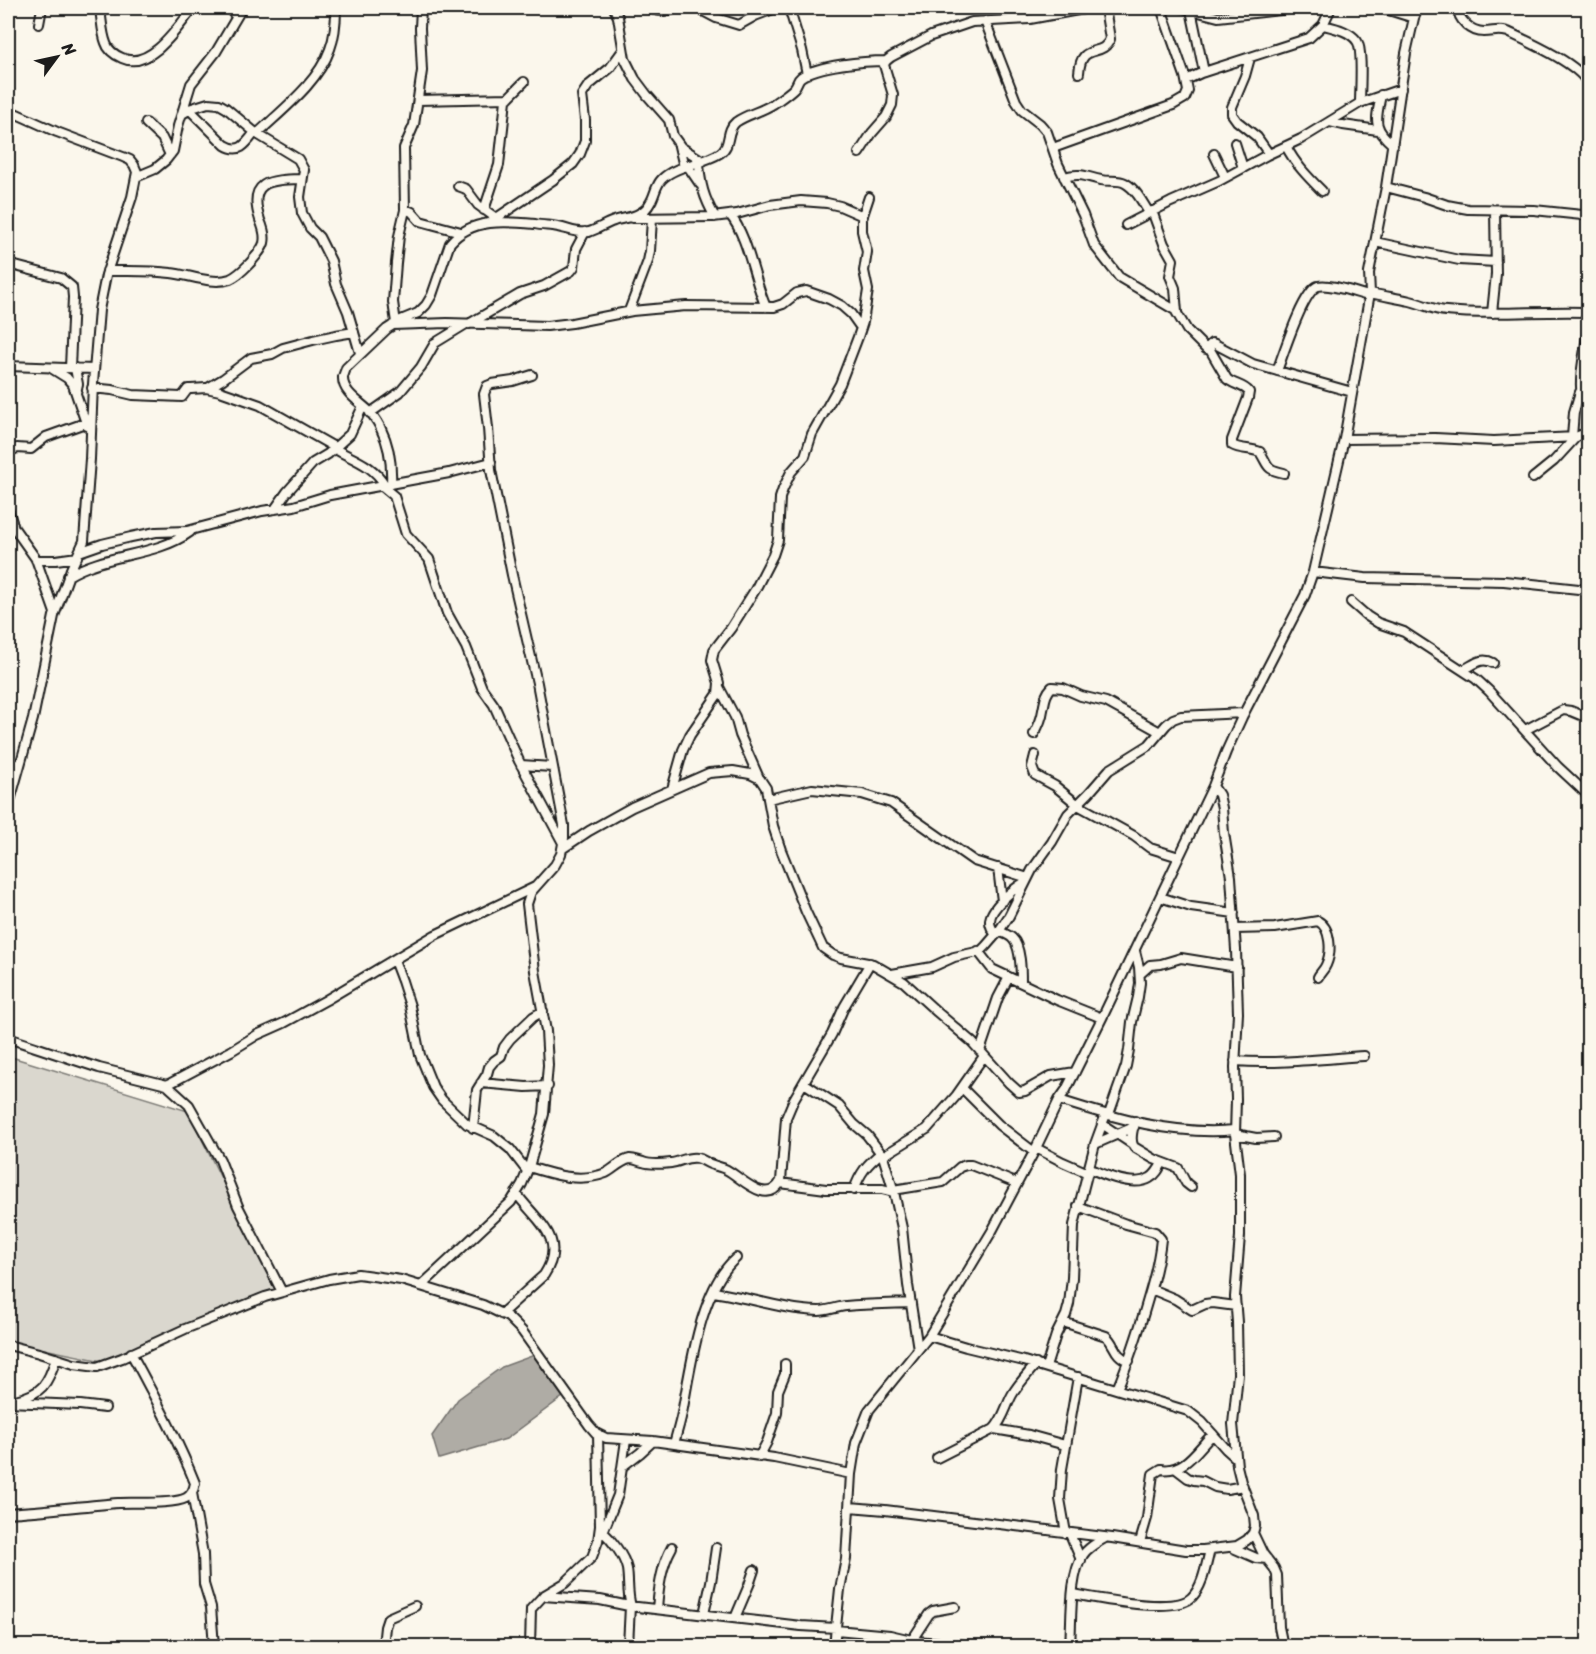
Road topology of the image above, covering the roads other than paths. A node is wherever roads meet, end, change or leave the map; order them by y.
1 (42, 8) edge
2 (98, 8) edge
3 (193, 8) edge
4 (225, 8) edge
5 (242, 8) edge
6 (336, 8) edge
7 (421, 8) edge
8 (614, 8) edge
9 (648, 8) edge
10 (677, 8) edge
11 (697, 8) edge
12 (776, 8) edge
13 (789, 8) edge
14 (1089, 8) edge
15 (1105, 8) edge
16 (1161, 8) edge
17 (1299, 8) edge
18 (1331, 8) edge
19 (1382, 8) edge
20 (1418, 8) edge
21 (1458, 8) edge
22 (1187, 9) edge
23 (1393, 10) edge
24 (236, 16) junction
25 (1414, 18) junction
26 (986, 21) junction
27 (39, 24) dead end
28 (1323, 25) junction
29 (623, 50) junction
30 (1250, 58) junction
31 (886, 61) junction
32 (1204, 72) junction
33 (1078, 73) dead end
34 (807, 74) junction
35 (1186, 80) junction
36 (524, 82) dead end
37 (1588, 83) edge
38 (1401, 89) junction
39 (1381, 95) junction
40 (508, 98) junction
41 (418, 100) junction
42 (1360, 103) junction
43 (189, 109) junction
44 (8, 110) edge
45 (182, 114) junction
46 (1330, 122) junction
47 (146, 123) dead end
48 (1378, 130) junction
49 (256, 133) junction
50 (1234, 143) dead end
51 (1393, 145) junction
52 (679, 146) junction
53 (1286, 146) junction
54 (1053, 148) junction
55 (859, 153) dead end
56 (1214, 154) dead end
57 (1269, 154) junction
58 (170, 155) junction
59 (701, 162) junction
60 (686, 166) junction
61 (1243, 168) junction
62 (136, 177) junction
63 (1064, 177) junction
64 (1225, 177) junction
65 (302, 179) junction
66 (701, 185) junction
67 (458, 186) dead end
68 (1386, 187) junction
69 (1322, 191) dead end
70 (869, 196) dead end
71 (405, 209) junction
72 (484, 210) junction
73 (1495, 210) junction
74 (1150, 212) junction
75 (1582, 214) dead end
76 (730, 215) junction
77 (863, 216) junction
78 (715, 217) junction
79 (496, 218) junction
80 (626, 218) junction
81 (652, 219) junction
82 (487, 224) junction
83 (1126, 225) dead end
84 (461, 232) junction
85 (585, 232) junction
86 (1375, 242) junction
87 (1496, 262) junction
88 (8, 264) edge
89 (107, 271) junction
90 (1369, 295) junction
91 (766, 307) junction
92 (629, 311) junction
93 (1178, 312) junction
94 (1588, 312) edge
95 (1492, 313) junction
96 (394, 324) junction
97 (467, 324) junction
98 (861, 328) junction
99 (1588, 329) edge
100 (354, 333) junction
101 (1209, 348) junction
102 (360, 353) junction
103 (8, 366) edge
104 (49, 367) junction
105 (73, 368) junction
106 (94, 369) junction
107 (1277, 371) junction
108 (532, 375) dead end
109 (1582, 386) junction
110 (92, 388) junction
111 (208, 388) junction
112 (1352, 392) junction
113 (76, 393) junction
114 (363, 406) junction
115 (1588, 409) edge
116 (370, 413) junction
117 (85, 423) junction
118 (1588, 433) edge
119 (91, 435) junction
120 (1574, 437) junction
121 (1344, 439) junction
122 (336, 448) junction
123 (8, 452) edge
124 (490, 462) junction
125 (1284, 473) dead end
126 (1533, 478) dead end
127 (386, 485) junction
128 (8, 509) edge
129 (275, 509) junction
130 (11, 527) edge
131 (196, 528) junction
132 (78, 554) junction
133 (36, 560) junction
134 (1313, 572) junction
135 (68, 576) junction
136 (1588, 590) edge
137 (1351, 602) dead end
138 (54, 613) junction
139 (1493, 663) dead end
140 (1463, 669) junction
141 (719, 687) junction
142 (1244, 713) junction
143 (1588, 718) edge
144 (1525, 730) junction
145 (1160, 732) junction
146 (1034, 734) dead end
147 (1035, 755) dead end
148 (8, 759) edge
149 (522, 765) junction
150 (19, 766) junction
151 (552, 767) junction
152 (759, 778) junction
153 (1213, 786) junction
154 (672, 789) junction
155 (1588, 795) edge
156 (768, 799) junction
157 (1077, 804) junction
158 (8, 808) edge
159 (562, 846) junction
160 (1179, 857) junction
161 (998, 868) junction
162 (1027, 879) junction
163 (537, 886) junction
164 (1160, 897) junction
165 (1002, 901) junction
166 (1234, 913) junction
167 (1235, 929) junction
168 (997, 933) junction
169 (978, 951) junction
170 (1134, 951) junction
171 (394, 960) junction
172 (870, 963) junction
173 (1237, 967) junction
174 (892, 974) junction
175 (1140, 974) junction
176 (1009, 977) junction
177 (1317, 977) dead end
178 (1021, 982) junction
179 (543, 1011) junction
180 (1102, 1018) junction
181 (8, 1038) edge
182 (982, 1053) junction
183 (1364, 1056) dead end
184 (1235, 1060) junction
185 (1075, 1072) junction
186 (481, 1083) junction
187 (804, 1083) junction
188 (167, 1085) junction
189 (548, 1086) junction
190 (962, 1088) junction
191 (1059, 1100) junction
192 (1107, 1114) junction
193 (1102, 1124) junction
194 (1134, 1124) junction
195 (474, 1128) junction
196 (1235, 1132) junction
197 (1116, 1134) junction
198 (1274, 1137) dead end
199 (1095, 1144) junction
200 (1132, 1144) junction
201 (1035, 1150) junction
202 (882, 1155) junction
203 (1162, 1163) junction
204 (528, 1169) junction
205 (1088, 1171) junction
206 (780, 1183) junction
207 (1016, 1183) junction
208 (1191, 1186) dead end
209 (854, 1190) junction
210 (894, 1191) junction
211 (516, 1193) junction
212 (1078, 1206) junction
213 (736, 1258) dead end
214 (421, 1286) junction
215 (1151, 1289) junction
216 (282, 1292) junction
217 (713, 1292) junction
218 (911, 1303) junction
219 (1236, 1306) junction
220 (501, 1314) junction
221 (1063, 1322) junction
222 (929, 1336) junction
223 (8, 1345) edge
224 (918, 1349) junction
225 (131, 1353) junction
226 (56, 1358) junction
227 (1129, 1360) junction
228 (785, 1364) dead end
229 (1036, 1364) junction
230 (1046, 1367) junction
231 (1078, 1377) junction
232 (1117, 1389) junction
233 (8, 1402) edge
234 (105, 1408) dead end
235 (994, 1429) junction
236 (598, 1434) junction
237 (1213, 1434) junction
238 (626, 1440) junction
239 (653, 1441) junction
240 (674, 1444) junction
241 (1065, 1445) junction
242 (759, 1457) junction
243 (937, 1458) dead end
244 (1236, 1458) junction
245 (623, 1466) junction
246 (1175, 1468) junction
247 (851, 1474) junction
248 (1243, 1486) junction
249 (192, 1493) junction
250 (850, 1507) junction
251 (8, 1513) edge
252 (601, 1530) junction
253 (1068, 1533) junction
254 (1253, 1533) junction
255 (1105, 1538) junction
256 (1140, 1542) junction
257 (672, 1547) dead end
258 (1231, 1547) junction
259 (716, 1548) dead end
260 (1210, 1550) junction
261 (1267, 1559) junction
262 (1081, 1560) junction
263 (754, 1570) dead end
264 (1073, 1594) junction
265 (543, 1596) junction
266 (415, 1606) dead end
267 (631, 1606) junction
268 (955, 1607) dead end
269 (657, 1609) junction
270 (704, 1614) junction
271 (735, 1618) junction
272 (836, 1629) junction
273 (8, 1639) edge
274 (912, 1640) junction
275 (9, 1647) edge
276 (214, 1647) edge
277 (383, 1647) edge
278 (530, 1647) edge
279 (628, 1647) edge
280 (834, 1647) edge
281 (976, 1647) edge
282 (1070, 1647) edge
283 (1283, 1647) edge

1 - 27 street
2 - 3 street
4 - 24 street
5 - 24 street
6 - 49 street
7 - 41 street
8 - 29 street
9 - 10 street
11 - 12 street
13 - 34 street
14 - 26 street
15 - 33 street
16 - 35 street
17 - 22 street
18 - 28 street
19 - 23 street
20 - 25 street
21 - 37 street
22 - 32 street
23 - 25 street
24 - 45 street
25 - 38 street
26 - 31 street
26 - 54 street
28 - 30 street
28 - 42 street
29 - 52 street
29 - 79 street
30 - 32 street
30 - 57 street
31 - 34 street
31 - 55 street
32 - 35 street
34 - 59 street
35 - 54 street
36 - 40 street
38 - 39 street
38 - 51 street
39 - 42 street
39 - 48 street
40 - 41 street
40 - 72 street
41 - 71 street
42 - 46 street
43 - 45 street
43 - 49 street
43 - 49 street
44 - 62 street
45 - 58 street
46 - 48 street
46 - 53 street
47 - 58 street
48 - 51 street
49 - 65 street
50 - 61 street
51 - 68 street
52 - 59 street
52 - 60 street
53 - 57 street
53 - 69 street
54 - 63 street
56 - 64 street
57 - 61 street
58 - 62 street
59 - 60 street
59 - 66 street
60 - 66 street
60 - 80 street
61 - 64 street
62 - 89 street
63 - 74 street
63 - 93 street
64 - 74 street
65 - 89 street
65 - 100 street
66 - 78 street
67 - 72 street
68 - 73 street
68 - 86 street
70 - 77 street
71 - 84 street
71 - 96 street
72 - 79 street
73 - 75 street
73 - 87 street
74 - 83 street
74 - 93 street
76 - 77 street
76 - 78 street
76 - 91 street
77 - 98 street
78 - 81 street
79 - 82 street
80 - 81 street
80 - 85 street
81 - 92 street
82 - 84 street
82 - 85 street
84 - 96 street
85 - 97 street
86 - 87 street
86 - 90 street
87 - 95 street
88 - 105 street
89 - 106 street
90 - 95 street
90 - 107 street
90 - 112 street
91 - 92 street
91 - 98 street
92 - 97 street
93 - 101 street
94 - 95 street
96 - 97 street
96 - 102 street
97 - 116 street
98 - 141 street
99 - 109 street
100 - 102 street
100 - 111 street
101 - 107 street
101 - 125 street
102 - 114 street
103 - 104 street
104 - 105 street
104 - 113 street
105 - 106 street
105 - 113 street
106 - 110 street
107 - 112 street
108 - 124 street
109 - 115 street
109 - 120 street
110 - 111 street
110 - 119 street
111 - 122 street
112 - 121 street
113 - 117 street
114 - 116 street
114 - 122 street
116 - 127 street
117 - 119 street
117 - 123 street
118 - 120 street
119 - 132 street
120 - 121 street
120 - 126 street
121 - 134 street
122 - 127 street
122 - 129 street
124 - 127 street
124 - 151 street
127 - 129 street
127 - 149 street
128 - 130 street
129 - 131 street
130 - 133 street
131 - 132 street
131 - 135 street
132 - 133 street
132 - 135 street
133 - 138 street
134 - 136 street
134 - 142 street
135 - 138 street
137 - 140 street
138 - 150 street
139 - 140 street
140 - 144 street
141 - 152 street
141 - 154 street
142 - 145 street
142 - 153 street
143 - 144 street
144 - 155 street
145 - 146 street
145 - 157 street
147 - 157 street
148 - 150 street
149 - 151 street
149 - 159 street
150 - 158 street
151 - 159 street
152 - 154 street
152 - 156 street
153 - 160 street
153 - 166 street
154 - 159 street
156 - 161 street
156 - 172 street
157 - 160 street
157 - 162 street
159 - 163 street
160 - 164 street
161 - 162 street
161 - 165 street
162 - 165 street
162 - 168 street
163 - 171 street
163 - 179 street
164 - 166 street
164 - 170 street
165 - 168 street
166 - 167 street
167 - 173 street
167 - 177 street
168 - 169 street
168 - 178 street
169 - 174 street
169 - 176 street
170 - 175 street
170 - 180 street
171 - 188 street
171 - 195 street
172 - 174 street
172 - 187 street
173 - 175 street
173 - 184 street
174 - 182 street
175 - 192 street
176 - 178 street
176 - 182 street
178 - 180 street
179 - 186 street
179 - 189 street
180 - 185 street
181 - 188 street
182 - 185 street
182 - 190 street
183 - 184 street
184 - 196 street
185 - 191 street
186 - 189 street
186 - 195 street
187 - 202 street
187 - 206 street
188 - 216 street
189 - 204 street
190 - 201 street
190 - 202 street
191 - 192 street
191 - 201 street
192 - 193 street
192 - 194 street
193 - 197 street
193 - 199 street
194 - 196 street
194 - 197 street
194 - 200 street
195 - 204 street
196 - 198 street
196 - 219 street
197 - 199 street
197 - 200 street
199 - 205 street
200 - 203 street
201 - 205 street
201 - 207 street
202 - 209 street
202 - 210 street
203 - 205 street
203 - 208 street
204 - 206 street
204 - 211 street
205 - 212 street
206 - 209 street
207 - 210 street
207 - 222 street
209 - 210 street
210 - 218 street
211 - 214 street
211 - 220 street
212 - 215 street
212 - 221 street
213 - 217 street
214 - 216 street
214 - 220 street
215 - 219 street
215 - 227 street
216 - 225 street
217 - 218 street
217 - 240 street
218 - 224 street
219 - 244 street
220 - 236 street
221 - 227 street
221 - 230 street
222 - 224 street
222 - 229 street
223 - 226 street
224 - 247 street
225 - 226 street
225 - 249 street
226 - 233 street
227 - 232 street
228 - 242 street
229 - 230 street
229 - 235 street
230 - 231 street
231 - 232 street
231 - 241 street
232 - 237 street
233 - 234 street
235 - 241 street
235 - 243 street
236 - 238 street
236 - 252 street
237 - 244 street
237 - 246 street
238 - 239 street
238 - 245 street
239 - 240 street
239 - 245 street
240 - 242 street
241 - 253 street
242 - 247 street
244 - 248 street
245 - 252 street
246 - 248 street
246 - 256 street
247 - 250 street
248 - 254 street
249 - 251 street
249 - 276 street
250 - 253 street
250 - 272 street
252 - 265 street
252 - 267 street
253 - 255 street
253 - 262 street
254 - 258 street
254 - 261 street
255 - 256 street
255 - 262 street
256 - 260 street
257 - 269 street
258 - 260 street
258 - 261 street
259 - 270 street
260 - 264 street
261 - 283 street
262 - 264 street
263 - 271 street
264 - 282 street
265 - 267 street
265 - 278 street
266 - 277 street
267 - 269 street
267 - 279 street
268 - 274 street
269 - 270 street
270 - 271 street
271 - 272 street
272 - 274 street
272 - 280 street
273 - 275 street
274 - 281 street

